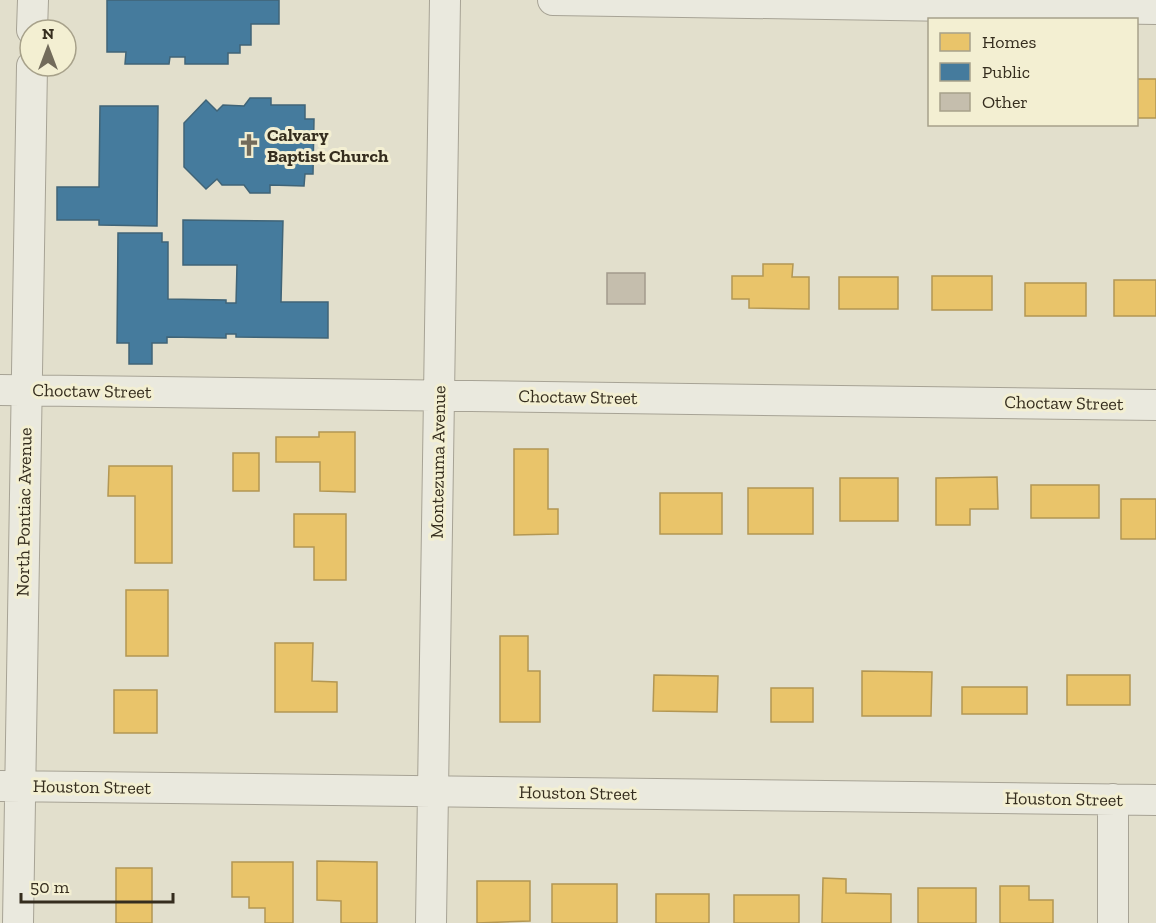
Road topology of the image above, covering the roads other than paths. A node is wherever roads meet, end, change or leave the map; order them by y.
1 (33, 0) edge
2 (445, 0) edge
3 (553, 0) edge
4 (1156, 9) edge
5 (32, 18) edge
6 (31, 78) edge
7 (13, 390) edge
8 (439, 395) junction
9 (1156, 405) edge
10 (10, 786) edge
11 (433, 792) junction
12 (1113, 799) junction
13 (1156, 800) edge
14 (18, 923) edge
15 (431, 923) edge
16 (1113, 923) edge

1 - 5 street
2 - 8 street, Montezuma Avenue
3 - 4 street
6 - 7 street, North Pontiac Avenue
7 - 8 street, Choctaw Street
7 - 10 street, North Pontiac Avenue
8 - 9 street, Choctaw Street
8 - 11 street, Montezuma Avenue
10 - 11 street, Houston Street
10 - 14 street, North Pontiac Avenue
11 - 12 street, Houston Street
11 - 15 street, Montezuma Avenue
12 - 13 street, Houston Street
12 - 16 street

